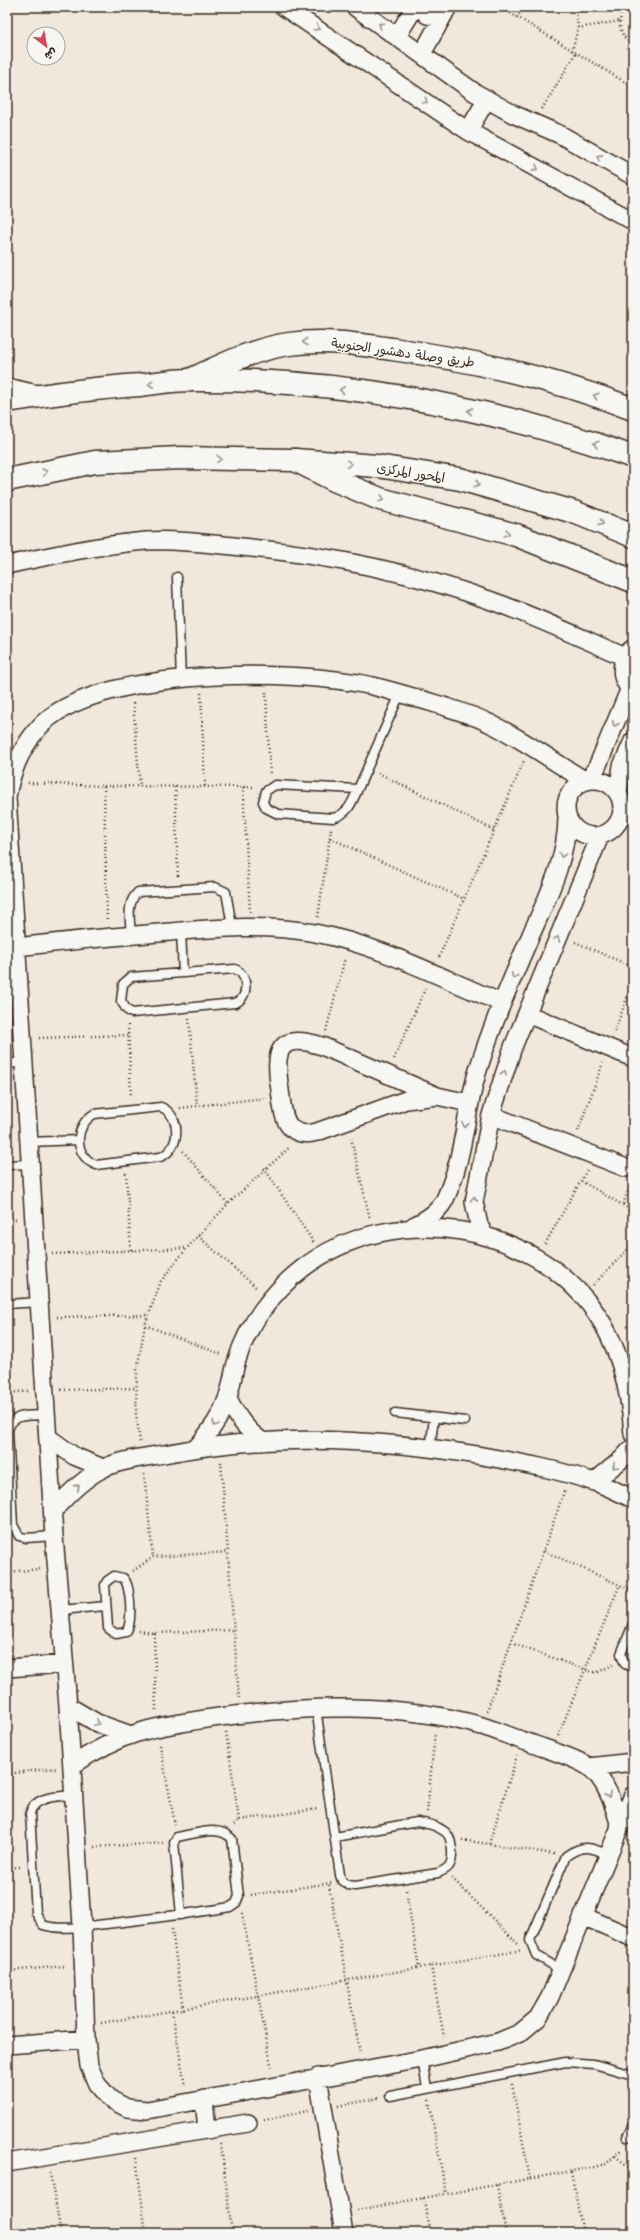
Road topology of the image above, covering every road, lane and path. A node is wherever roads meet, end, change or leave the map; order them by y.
1 (284, 7) edge
2 (355, 7) edge
3 (415, 7) edge
4 (421, 7) edge
5 (500, 7) edge
6 (524, 7) edge
7 (576, 7) edge
8 (625, 7) edge
9 (446, 10) edge
10 (517, 17) junction
11 (620, 21) junction
12 (578, 28) junction
13 (397, 36) junction
14 (633, 44) edge
15 (572, 50) junction
16 (576, 53) junction
17 (422, 54) junction
18 (633, 87) edge
19 (487, 99) junction
20 (534, 123) junction
21 (468, 131) junction
22 (633, 176) edge
23 (633, 221) edge
24 (190, 380) junction
25 (7, 387) edge
26 (43, 395) junction
27 (7, 401) edge
28 (633, 409) edge
29 (633, 457) edge
30 (295, 460) junction
31 (7, 480) edge
32 (633, 536) edge
33 (7, 565) edge
34 (177, 577) dead end
35 (633, 581) edge
36 (629, 653) edge
37 (266, 676) junction
38 (200, 677) junction
39 (182, 679) junction
40 (132, 686) junction
41 (632, 689) edge
42 (400, 694) junction
43 (633, 741) edge
44 (530, 748) junction
45 (367, 768) junction
46 (586, 781) junction
47 (104, 786) junction
48 (175, 786) junction
49 (140, 787) junction
50 (205, 787) junction
51 (243, 787) junction
52 (270, 787) junction
53 (8, 789) edge
54 (358, 789) junction
55 (624, 800) edge
56 (567, 817) junction
57 (332, 818) junction
58 (494, 830) junction
59 (600, 836) junction
60 (330, 838) junction
61 (178, 889) junction
62 (464, 899) junction
63 (11, 924) edge
64 (232, 926) junction
65 (251, 926) junction
66 (181, 931) junction
67 (316, 933) junction
68 (130, 935) junction
69 (559, 935) junction
70 (107, 936) junction
71 (349, 941) junction
72 (16, 947) junction
73 (633, 967) edge
74 (183, 973) junction
75 (432, 973) junction
76 (502, 1003) junction
77 (188, 1007) junction
78 (127, 1010) junction
79 (527, 1014) junction
80 (128, 1035) junction
81 (22, 1038) junction
82 (322, 1046) junction
83 (633, 1058) edge
84 (24, 1062) junction
85 (7, 1064) edge
86 (387, 1074) junction
87 (281, 1096) junction
88 (437, 1096) junction
89 (469, 1103) junction
90 (197, 1106) junction
91 (131, 1110) junction
92 (167, 1110) junction
93 (491, 1115) junction
94 (347, 1122) junction
95 (304, 1134) junction
96 (79, 1140) junction
97 (29, 1142) junction
98 (176, 1142) junction
99 (595, 1156) junction
100 (125, 1162) junction
101 (30, 1164) junction
102 (7, 1166) edge
103 (264, 1168) junction
104 (629, 1172) edge
105 (581, 1181) junction
106 (228, 1204) junction
107 (622, 1204) junction
108 (633, 1211) edge
109 (411, 1227) junction
110 (374, 1233) junction
111 (198, 1236) junction
112 (485, 1236) junction
113 (633, 1244) edge
114 (187, 1248) junction
115 (131, 1251) junction
116 (37, 1255) junction
117 (322, 1255) junction
118 (538, 1258) junction
119 (583, 1296) junction
120 (270, 1300) junction
121 (7, 1304) edge
122 (40, 1310) junction
123 (149, 1315) junction
124 (145, 1325) junction
125 (237, 1360) junction
126 (136, 1388) junction
127 (45, 1390) junction
128 (7, 1393) edge
129 (228, 1398) junction
130 (395, 1413) dead end
131 (46, 1415) junction
132 (434, 1418) junction
133 (465, 1421) dead end
134 (633, 1434) edge
135 (49, 1438) junction
136 (263, 1442) junction
137 (220, 1445) junction
138 (197, 1447) junction
139 (633, 1447) edge
140 (430, 1449) junction
141 (143, 1458) junction
142 (103, 1468) junction
143 (570, 1476) junction
144 (594, 1482) junction
145 (633, 1499) edge
146 (54, 1510) junction
147 (54, 1536) junction
148 (544, 1551) junction
149 (228, 1552) junction
150 (153, 1557) junction
151 (56, 1568) junction
152 (7, 1572) edge
153 (633, 1579) edge
154 (126, 1580) junction
155 (620, 1584) junction
156 (629, 1588) junction
157 (633, 1591) edge
158 (106, 1606) junction
159 (60, 1610) junction
160 (633, 1624) edge
161 (130, 1626) junction
162 (234, 1630) junction
163 (154, 1633) junction
164 (511, 1643) junction
165 (621, 1658) junction
166 (64, 1664) junction
167 (633, 1667) edge
168 (7, 1668) edge
169 (586, 1670) junction
170 (68, 1706) junction
171 (316, 1708) junction
172 (232, 1715) junction
173 (437, 1717) junction
174 (482, 1726) junction
175 (156, 1728) junction
176 (128, 1734) junction
177 (522, 1740) junction
178 (552, 1751) junction
179 (633, 1762) edge
180 (72, 1766) junction
181 (589, 1767) junction
182 (7, 1774) edge
183 (74, 1795) junction
184 (633, 1795) edge
185 (331, 1808) junction
186 (626, 1818) edge
187 (239, 1820) junction
188 (425, 1823) junction
189 (228, 1834) junction
190 (335, 1837) junction
191 (175, 1839) junction
192 (450, 1839) junction
193 (489, 1844) junction
194 (77, 1849) junction
195 (608, 1855) junction
196 (566, 1856) junction
197 (444, 1871) junction
198 (404, 1878) junction
199 (342, 1881) junction
200 (329, 1883) junction
201 (239, 1896) junction
202 (181, 1915) junction
203 (583, 1916) junction
204 (170, 1917) junction
205 (82, 1926) junction
206 (633, 1938) edge
207 (528, 1949) junction
208 (84, 1965) junction
209 (431, 1966) junction
210 (419, 1968) junction
211 (562, 1970) junction
212 (7, 1971) edge
213 (347, 1981) junction
214 (258, 1996) junction
215 (183, 2009) junction
216 (172, 2011) junction
217 (86, 2033) junction
218 (7, 2045) edge
219 (447, 2053) junction
220 (422, 2059) junction
221 (363, 2069) junction
222 (510, 2072) junction
223 (633, 2075) edge
224 (318, 2077) junction
225 (275, 2085) junction
226 (427, 2088) junction
227 (390, 2096) dead end
228 (204, 2099) junction
229 (188, 2102) junction
230 (248, 2123) dead end
231 (633, 2125) edge
232 (213, 2129) junction
233 (627, 2137) joint
234 (134, 2142) junction
235 (615, 2156) junction
236 (46, 2157) junction
237 (7, 2163) edge
238 (633, 2170) edge
239 (571, 2172) junction
240 (530, 2179) junction
241 (497, 2185) junction
242 (446, 2194) junction
243 (423, 2198) junction
244 (340, 2213) junction
245 (61, 2233) edge
246 (146, 2233) edge
247 (232, 2233) edge
248 (344, 2233) edge
249 (431, 2233) edge
250 (506, 2233) edge
251 (583, 2233) edge

1 -> 21 street
13 -> 2 street
3 - 13 street
4 - 9 street
5 - 10 path
6 - 10 path
7 - 12 path
8 - 11 path
9 - 17 street
10 - 15 path
11 - 12 path
11 - 14 path
12 - 15 path
13 - 17 street
15 - 16 path
16 - 18 path
16 - 20 path
17 - 19 street
19 - 20 street
19 - 21 street
22 -> 20 street
21 -> 23 street
24 -> 26 main road, طريق وصلة دهشور الجنوبية
28 -> 24 main road, طريق وصلة دهشور الجنوبية
29 -> 24 main road
25 - 26 street
26 - 27 main road, طريق وصلة دهشور الجنوبية
31 -> 30 main road, المحور المركزى
30 -> 32 main road, المحور المركزى
30 -> 35 main road
33 - 36 street
34 - 39 lane
36 - 41 street
37 - 38 street
37 - 42 street
37 - 52 path
38 - 39 street
38 - 50 path
39 - 40 street
40 - 49 path
40 - 53 street
41 -> 46 street
42 - 44 street
42 - 45 lane
43 - 55 street
44 - 46 street
44 - 58 path
45 - 54 lane
45 - 58 path
46 - 55 street
46 - 56 street
47 - 49 path
47 - 53 path
47 - 70 path
48 - 49 path
48 - 50 path
48 - 61 path
50 - 51 path
51 - 52 path
51 - 65 path
52 - 54 lane
52 - 57 lane
53 - 63 street
54 - 57 lane
55 - 59 street
56 - 59 street
56 -> 76 street
57 - 60 path
58 - 62 path
59 - 69 street
60 - 62 path
60 - 67 path
61 - 64 lane
61 - 68 lane
62 - 75 path
63 - 72 street
64 - 65 street
64 - 66 street
65 - 67 street
66 - 68 street
66 - 74 lane
67 - 71 street
68 - 70 street
69 - 73 path
79 -> 69 street
70 - 72 street
71 - 75 street
71 - 82 path
72 - 81 street
74 - 77 lane
74 - 78 lane
75 - 76 street
75 - 86 path
76 - 89 street
77 - 78 lane
77 - 90 path
78 - 80 path
79 - 83 street
93 -> 79 street
80 - 81 path
80 - 91 path
81 - 84 street
82 - 86 street
82 - 87 street
84 - 85 lane
84 - 97 street
86 - 88 street
87 - 90 path
87 - 95 street
88 - 89 street
88 - 94 street
89 -> 109 street
90 - 92 path
91 - 92 lane
91 - 96 lane
92 - 98 lane
93 - 99 street
112 -> 93 street
94 - 95 street
94 - 110 path
95 - 103 path
96 - 97 lane
96 - 100 lane
97 - 101 street
98 - 100 lane
98 - 106 path
99 - 104 street
99 - 105 path
100 - 115 path
101 - 102 lane
101 - 116 street
103 - 106 path
103 - 117 path
104 - 107 path
105 - 107 path
105 - 118 path
106 - 111 path
107 - 108 path
109 - 110 street
109 - 112 street
110 - 117 street
111 - 114 path
111 - 120 path
112 - 118 street
113 - 119 path
114 - 115 path
114 - 123 path
115 - 116 path
116 - 122 street
117 - 120 street
118 - 119 street
119 - 134 street
120 - 125 street
121 - 122 lane
122 - 123 path
122 - 127 street
123 - 124 path
124 - 125 path
124 - 126 path
125 - 129 street
126 - 127 path
126 - 141 path
127 - 128 path
127 - 131 street
129 - 136 street
129 -> 138 street
130 - 132 lane
131 - 135 street
131 - 147 lane
132 - 133 lane
132 - 140 lane
135 - 142 street
135 - 146 street
136 - 137 street
136 - 140 street
137 - 138 street
137 - 149 path
138 - 141 street
139 -> 144 street
140 - 143 street
141 - 142 street
141 - 150 path
146 -> 142 street
143 - 144 street
143 - 148 path
144 - 145 street
146 - 147 street
147 - 151 street
148 - 155 path
148 - 164 path
149 - 150 path
149 - 162 path
150 - 154 path
151 - 152 path
151 - 159 street
153 - 156 path
154 - 158 lane
154 - 161 lane
155 - 156 path
155 - 169 path
156 - 157 path
158 - 159 lane
158 - 161 lane
159 - 166 street
160 - 165 lane
161 - 163 path
162 - 163 path
162 - 172 path
163 - 175 path
164 - 169 path
164 - 174 path
165 - 167 lane
165 - 169 path
166 - 168 street
166 - 170 street
169 - 178 path
170 -> 176 street
170 - 180 street
171 - 172 street
171 - 173 street
171 - 185 lane
172 - 175 street
172 - 187 path
173 - 174 street
173 - 188 path
174 - 177 street
175 - 176 street
175 - 191 path
176 - 180 street
177 - 178 street
177 - 193 path
178 - 181 street
179 - 181 street
180 - 182 path
180 - 183 street
181 -> 186 street
183 - 194 street
183 - 205 lane
184 - 186 street
185 - 187 path
185 - 190 lane
186 - 195 street
187 - 189 path
188 - 190 lane
188 - 192 lane
189 - 191 lane
189 - 201 lane
190 - 199 lane
191 - 194 path
191 - 202 lane
192 - 193 path
192 - 197 lane
193 - 196 path
194 - 205 street
195 - 196 lane
195 - 203 street
196 - 207 lane
197 - 198 lane
197 - 207 path
198 - 199 lane
198 - 210 path
199 - 200 path
200 - 201 path
200 - 213 path
201 - 202 lane
201 - 214 path
202 - 204 lane
203 - 206 street
203 - 211 street
204 - 205 lane
204 - 215 path
205 - 208 street
207 - 209 path
207 - 211 lane
208 - 212 path
208 - 217 street
209 - 210 path
209 - 219 path
210 - 213 path
211 - 219 street
213 - 214 path
213 - 221 path
214 - 215 path
214 - 225 path
215 - 216 path
216 - 217 path
216 - 229 path
217 - 218 street
217 - 229 street
219 - 220 street
220 - 221 street
220 - 226 lane
221 - 224 street
222 - 223 lane
222 - 226 lane
222 - 240 path
224 - 225 street
224 - 244 street
225 - 228 street
226 - 227 lane
226 - 242 path
228 - 229 street
228 - 232 street
230 - 232 street
231 - 233 lane
232 - 234 street
232 - 247 path
233 - 235 path
234 - 236 street
234 - 246 path
235 - 238 path
235 - 239 path
236 - 237 street
236 - 245 path
239 - 240 path
239 - 251 path
240 - 241 path
241 - 242 path
241 - 250 path
242 - 243 path
243 - 244 path
243 - 249 path
244 - 248 street

